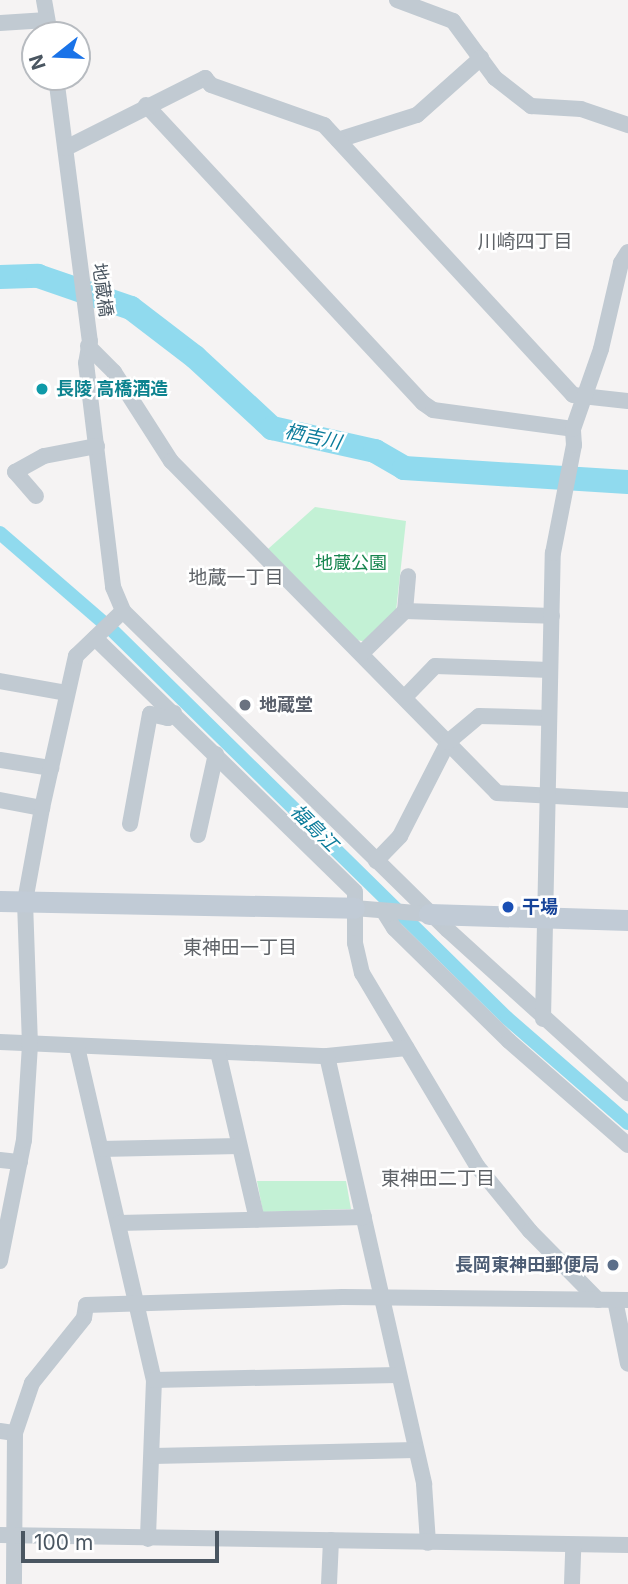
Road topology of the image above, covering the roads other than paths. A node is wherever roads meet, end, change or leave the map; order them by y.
1 (44, 0) edge
2 (397, 0) edge
3 (47, 21) edge
4 (0, 23) edge
5 (21, 25) edge
6 (481, 58) junction
7 (58, 91) edge
8 (146, 105) junction
9 (628, 125) edge
10 (338, 140) junction
11 (66, 148) junction
12 (628, 251) edge
13 (622, 286) edge
14 (89, 343) junction
15 (585, 397) junction
16 (628, 401) edge
17 (574, 437) junction
18 (97, 446) junction
19 (36, 496) dead end
20 (408, 576) dead end
21 (405, 611) junction
22 (119, 615) junction
23 (552, 616) junction
24 (97, 635) junction
25 (362, 653) junction
26 (550, 670) junction
27 (0, 681) edge
28 (66, 693) junction
29 (405, 698) junction
30 (174, 713) junction
31 (549, 718) junction
32 (448, 742) junction
33 (216, 754) junction
34 (0, 760) edge
35 (51, 768) junction
36 (547, 798) junction
37 (0, 800) edge
38 (628, 800) edge
39 (43, 808) junction
40 (130, 824) dead end
41 (198, 835) dead end
42 (376, 861) junction
43 (0, 901) edge
44 (25, 901) junction
45 (354, 908) junction
46 (391, 913) junction
47 (433, 914) junction
48 (545, 919) junction
49 (628, 920) edge
50 (543, 1019) junction
51 (0, 1042) edge
52 (30, 1045) junction
53 (78, 1047) junction
54 (407, 1048) junction
55 (218, 1052) junction
56 (327, 1056) junction
57 (628, 1093) edge
58 (628, 1145) edge
59 (239, 1146) junction
60 (100, 1149) junction
61 (0, 1160) edge
62 (20, 1162) junction
63 (363, 1217) junction
64 (257, 1220) junction
65 (118, 1223) junction
66 (0, 1261) edge
67 (382, 1298) junction
68 (614, 1300) edge
69 (135, 1302) junction
70 (628, 1364) edge
71 (398, 1375) junction
72 (154, 1380) junction
73 (7, 1432) edge
74 (415, 1450) junction
75 (153, 1456) junction
76 (7, 1535) edge
77 (148, 1539) junction
78 (331, 1540) junction
79 (428, 1543) junction
80 (628, 1545) edge
81 (573, 1546) junction
82 (14, 1584) edge
83 (329, 1584) edge
84 (572, 1584) edge

1 - 3 street
2 - 6 street
4 - 5 street
6 - 9 street
6 - 10 street
7 - 11 street, 地蔵橋
8 - 10 street
8 - 11 street
8 - 17 street
10 - 15 street
11 - 14 street, 地蔵橋
12 - 13 street
13 - 15 street
14 - 18 street, 地蔵橋
14 - 25 street
15 - 16 street
15 - 17 street
17 - 23 street
18 - 19 street
18 - 22 street, 地蔵橋
20 - 21 street
21 - 23 street
21 - 25 street
22 - 24 street
22 - 42 street
23 - 26 street
24 - 28 street
24 - 30 street
25 - 29 street
26 - 29 street
26 - 31 street
27 - 28 street
28 - 35 street
29 - 32 street
30 - 33 street
30 - 40 street
31 - 32 street
31 - 36 street
32 - 36 street
32 - 42 street
33 - 41 street
33 - 45 street
34 - 35 street
35 - 39 street
36 - 38 street
36 - 48 street
37 - 39 street
39 - 44 street
42 - 47 street
43 - 44 street
44 - 45 street
44 - 52 street
45 - 46 street
45 - 54 street
46 - 47 street
46 - 58 street
47 - 48 street
47 - 50 street
48 - 49 street
48 - 50 street
50 - 57 street
51 - 52 street
52 - 53 street
52 - 62 street
53 - 55 street
53 - 60 street
54 - 56 street
54 - 68 street
55 - 56 street
55 - 59 street
56 - 63 street
59 - 60 street
59 - 64 street
60 - 65 street
61 - 62 street
62 - 66 street
63 - 64 street
63 - 67 street
64 - 65 street
65 - 69 street
67 - 68 street
67 - 69 street
67 - 71 street
68 - 70 street
69 - 72 street
69 - 73 street
71 - 72 street
71 - 74 street
72 - 75 street
73 - 76 street
74 - 75 street
74 - 79 street
75 - 77 street
76 - 77 street
76 - 82 street
77 - 78 street
78 - 79 street
78 - 83 street
79 - 81 street
80 - 81 street
81 - 84 street

